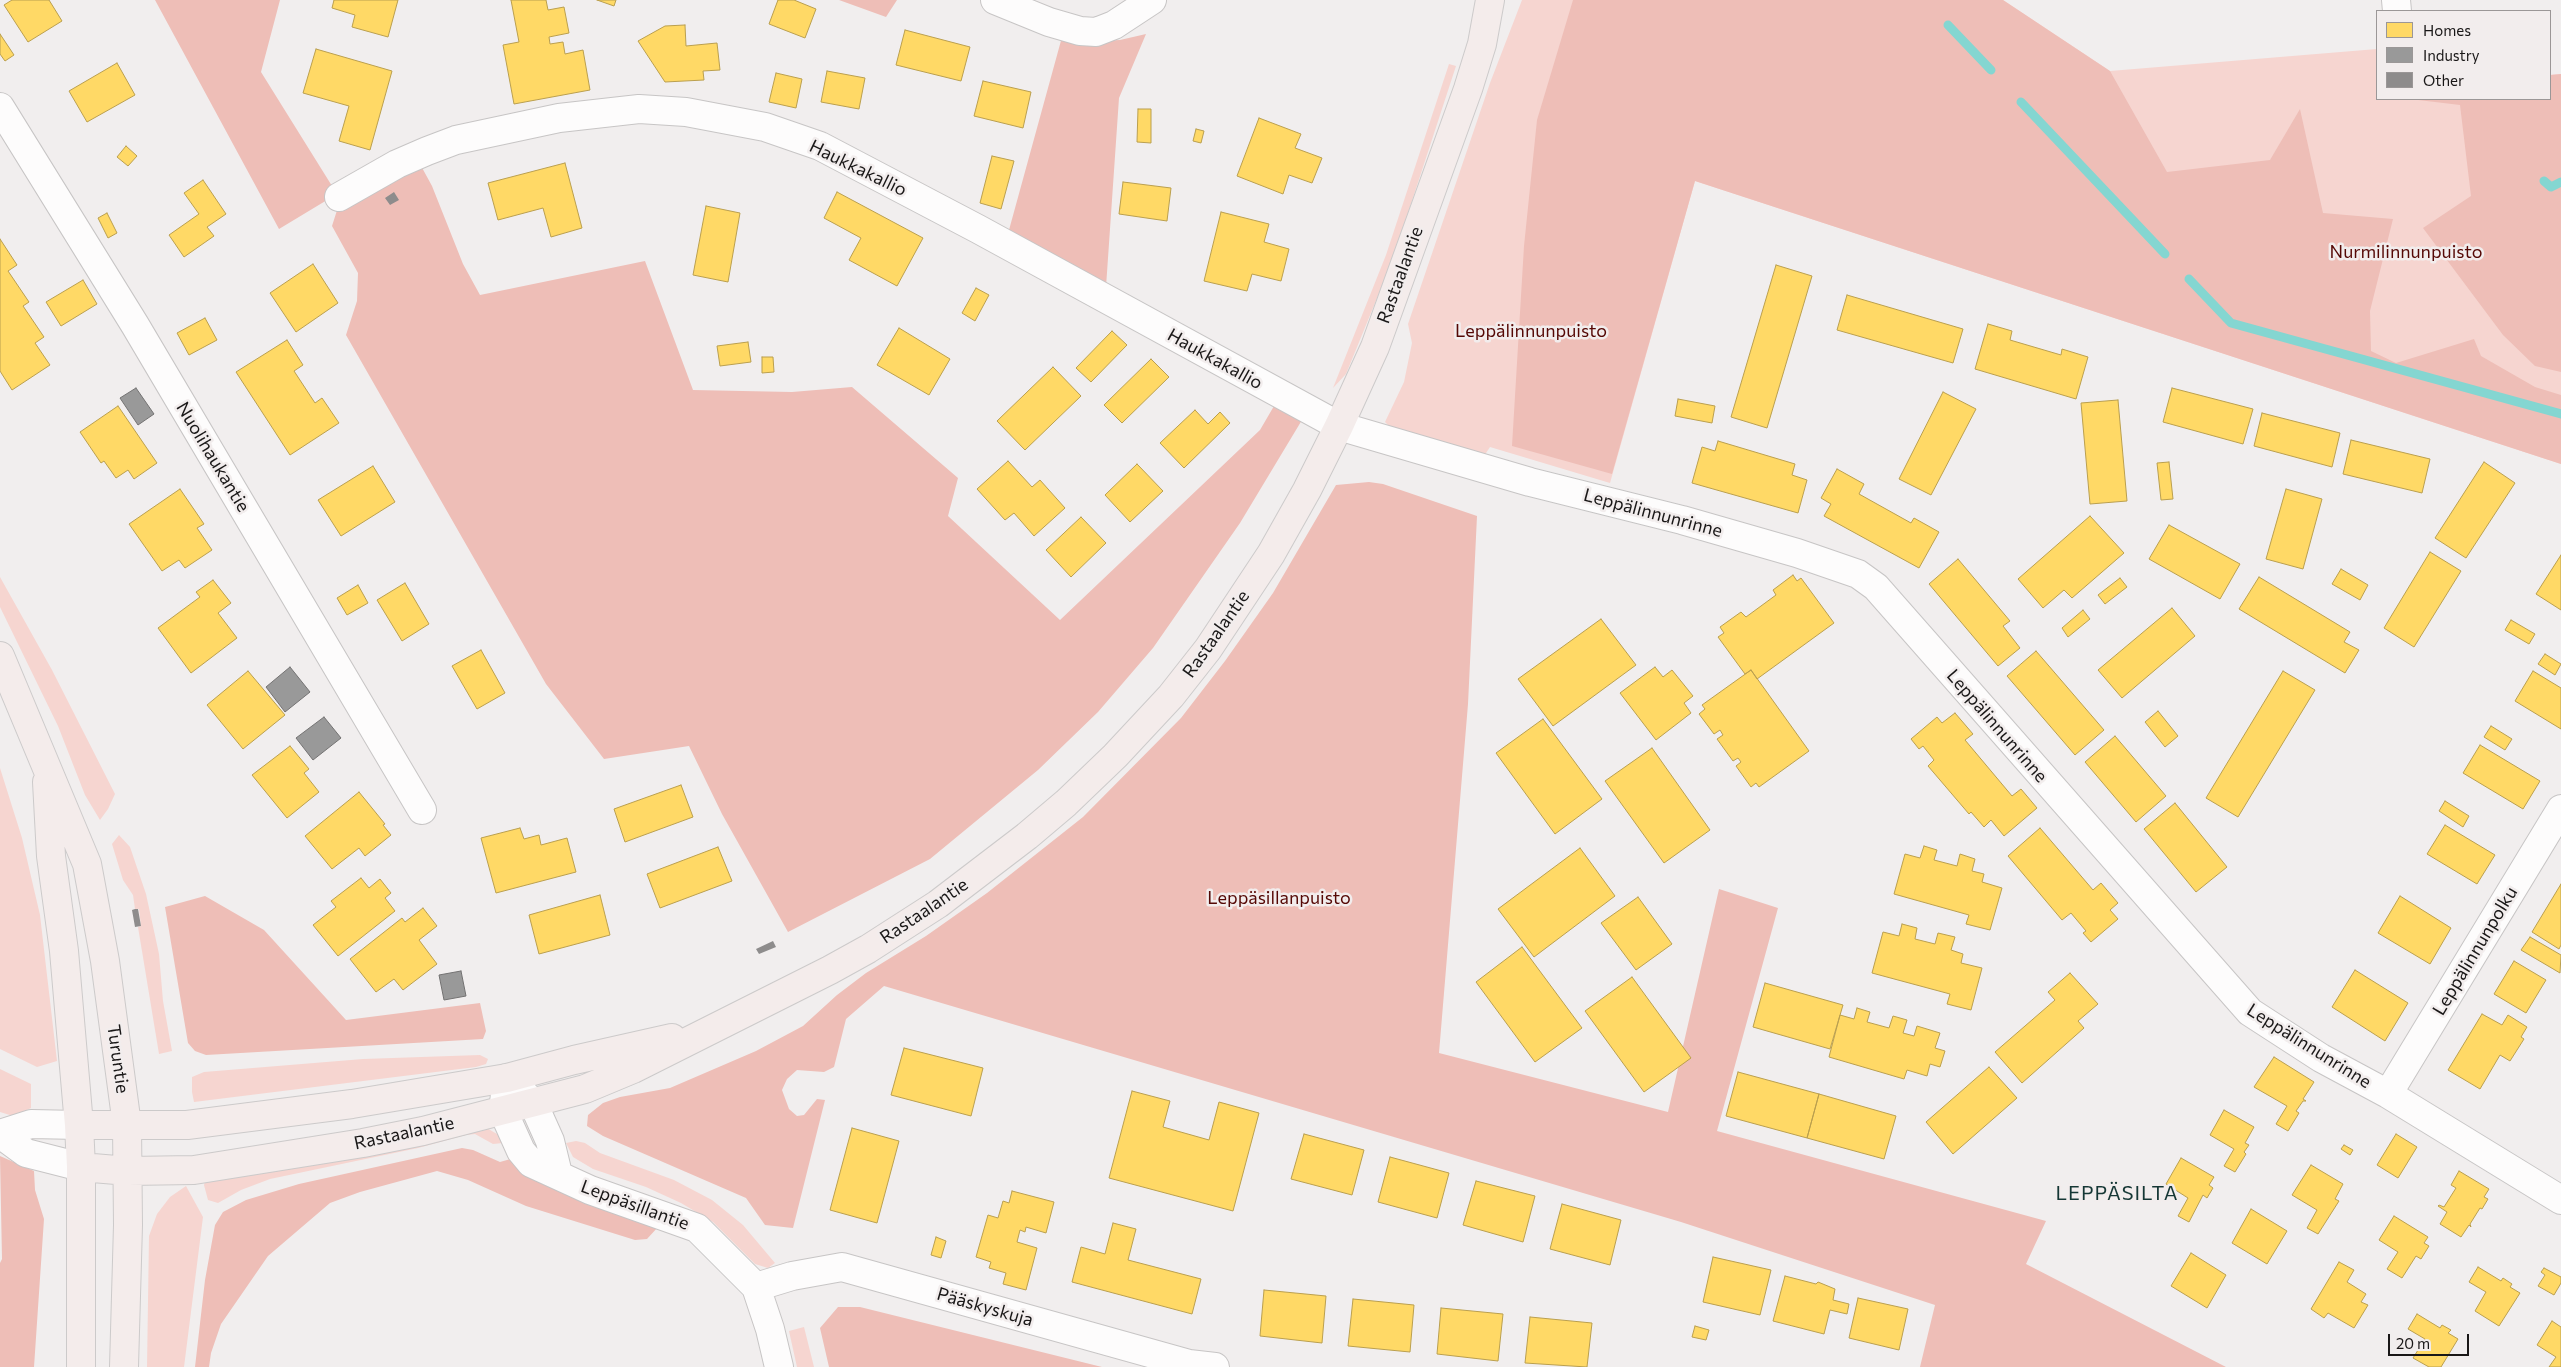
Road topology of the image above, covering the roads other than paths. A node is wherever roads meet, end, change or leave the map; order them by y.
1 (995, 0) edge
2 (1152, 0) edge
3 (1490, 0) edge
4 (1506, 0) edge
5 (1482, 44) junction
6 (0, 107) edge
7 (339, 197) dead end
8 (1340, 426) junction
9 (0, 656) edge
10 (45, 760) junction
11 (2561, 809) edge
12 (422, 810) dead end
13 (711, 1029) junction
14 (508, 1078) junction
15 (2388, 1094) junction
16 (533, 1103) junction
17 (502, 1111) junction
18 (79, 1125) junction
19 (127, 1125) junction
20 (0, 1134) edge
21 (81, 1167) junction
22 (128, 1171) junction
23 (558, 1174) junction
24 (2561, 1200) edge
25 (756, 1287) junction
26 (81, 1367) edge
27 (124, 1367) edge
28 (779, 1367) edge
29 (1215, 1367) edge

1 - 2 street
3 - 5 main road, Rastaalantie
4 - 5 main road, Rastaalantie
5 - 8 main road, Rastaalantie
6 - 12 street, Nuolihaukantie
7 - 8 street, Haukkakallio
8 - 13 main road, Rastaalantie
8 - 15 street, Leppälinnunrinne
9 - 10 main road, Turuntie
10 - 18 main road, Turuntie
10 - 19 main road, Turuntie
11 - 15 street, Leppälinnunpolku
13 - 14 main road, Rastaalantie
13 - 16 main road, Rastaalantie
14 - 16 street, Leppäsillantie
14 - 17 street
14 - 19 main road, Rastaalantie
15 - 24 street, Leppälinnunrinne
16 - 17 main road, Rastaalantie
16 - 23 street, Leppäsillantie
17 - 22 main road, Rastaalantie
17 - 23 street, Leppäsillantie
18 - 19 main road, Rastaalantie
18 - 20 street
18 - 21 main road, Turuntie
19 - 22 main road, Turuntie
20 - 21 street
21 - 22 main road, Rastaalantie
21 - 26 main road, Turuntie
22 - 27 main road, Turuntie
23 - 25 street, Leppäsillantie
25 - 28 street, Leppäsillantie
25 - 29 street, Pääskyskuja

